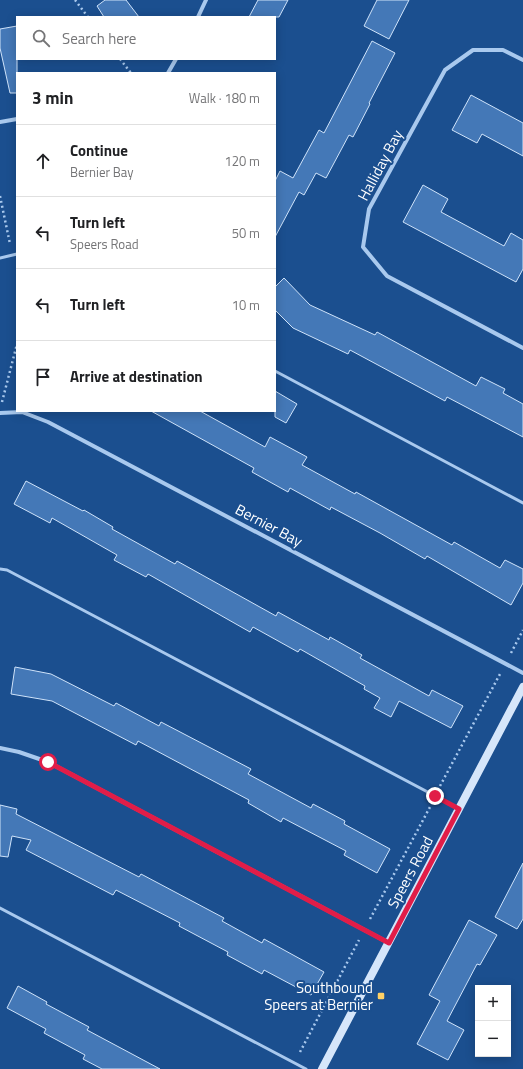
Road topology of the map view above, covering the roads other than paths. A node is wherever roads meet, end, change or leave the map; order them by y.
1 (206, 0) edge
2 (198, 16) edge
3 (175, 60) edge
4 (523, 60) edge
5 (169, 72) edge
6 (16, 119) edge
7 (0, 122) edge
8 (16, 254) edge
9 (0, 258) edge
10 (523, 348) edge
11 (276, 372) edge
12 (0, 411) edge
13 (16, 412) edge
14 (22, 412) edge
15 (523, 503) edge
16 (0, 569) edge
17 (523, 673) edge
18 (523, 687) edge
19 (0, 748) edge
20 (459, 809) junction
21 (0, 908) edge
22 (389, 943) junction
23 (306, 1069) edge
24 (322, 1069) edge

1 - 2 street
3 - 5 street
4 - 10 street, Halliday Bay
6 - 7 street
8 - 9 lane
11 - 15 lane
12 - 13 street, Bernier Bay
14 - 17 street, Bernier Bay
16 - 20 lane
18 - 20 street, Speers Road
19 - 22 street
20 - 22 street, Speers Road
21 - 23 lane
22 - 24 street, Speers Road

